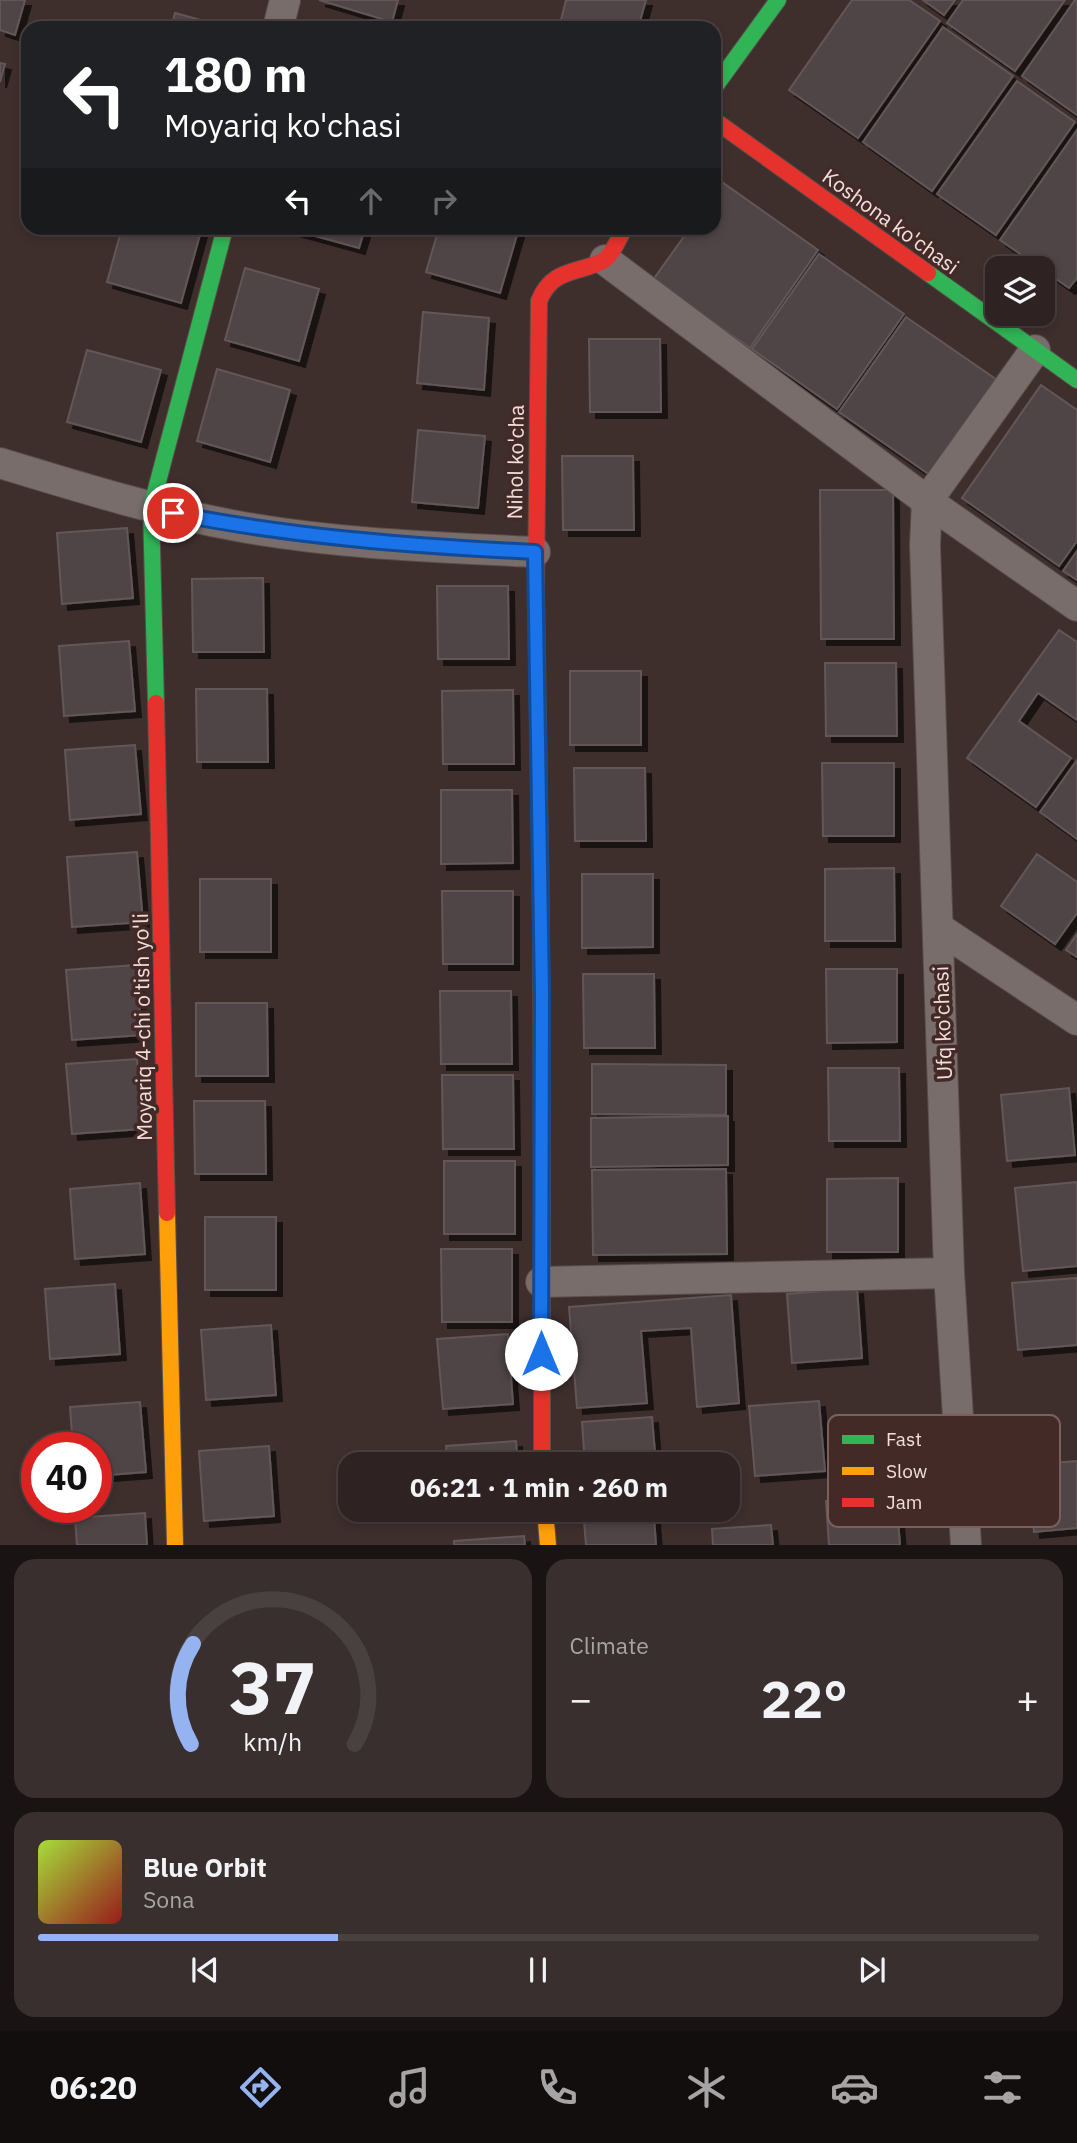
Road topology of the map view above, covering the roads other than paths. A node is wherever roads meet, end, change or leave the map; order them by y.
1 (285, 0) edge
2 (778, 0) edge
3 (280, 21) edge
4 (721, 78) edge
5 (721, 125) edge
6 (223, 235) edge
7 (621, 235) edge
8 (605, 260) junction
9 (1035, 351) junction
10 (1077, 380) edge
11 (0, 463) edge
12 (928, 501) junction
13 (151, 508) junction
14 (535, 552) junction
15 (1077, 606) edge
16 (940, 929) junction
17 (1077, 1020) edge
18 (949, 1273) junction
19 (541, 1282) junction
20 (958, 1415) edge
21 (542, 1452) edge
22 (546, 1522) edge
23 (965, 1527) edge
24 (176, 1545) edge
25 (548, 1545) edge
26 (966, 1545) edge

1 - 3 street
2 - 4 street
5 - 9 street, Koshona ko'chasi
6 - 13 street, Moyariq 4-chi o'tish yo'li
7 - 8 street
8 - 12 street
8 - 14 street, Nihol ko'cha
9 - 10 street, Koshona ko'chasi
9 - 12 street
11 - 13 street
12 - 15 street
12 - 16 street, Ufq ko'chasi
13 - 14 street
13 - 24 street, Moyariq 4-chi o'tish yo'li
14 - 19 street, Nihol ko'cha
16 - 17 street
16 - 18 street, Ufq ko'chasi
18 - 19 street
18 - 20 street, Ufq ko'chasi
19 - 21 street, Nihol ko'cha
22 - 25 street
23 - 26 street, Ufq ko'chasi

